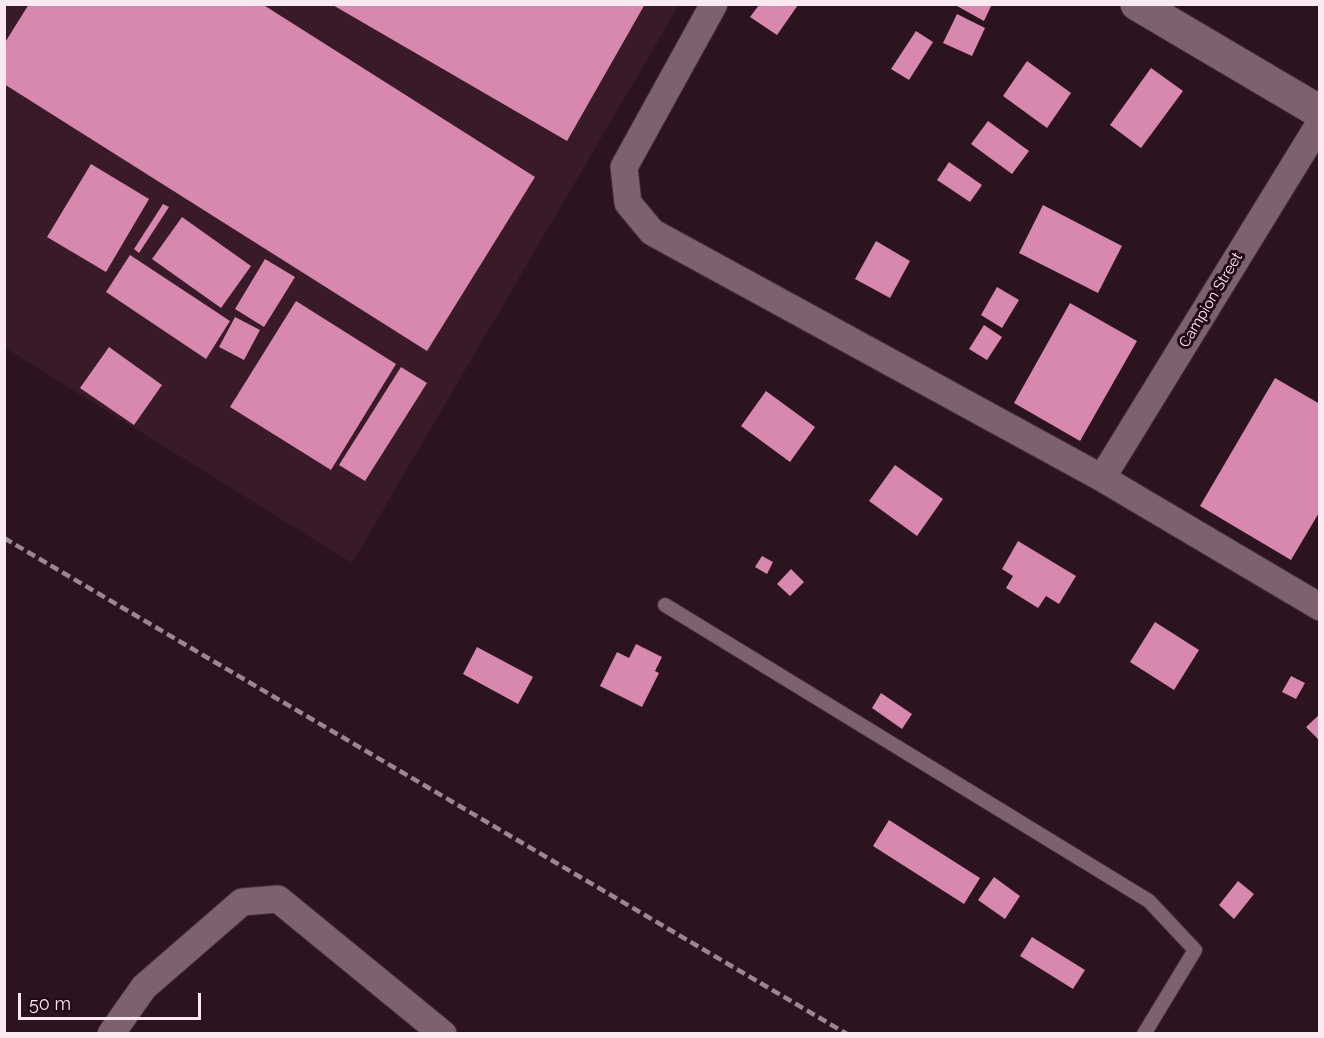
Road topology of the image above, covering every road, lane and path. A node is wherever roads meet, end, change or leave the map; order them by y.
1 (714, 4) edge
2 (1137, 4) edge
3 (1320, 112) edge
4 (1320, 123) edge
5 (1102, 478) junction
6 (665, 605) dead end
7 (1320, 607) edge
8 (111, 1034) edge
9 (443, 1034) edge
10 (1144, 1034) edge

1 - 5 street
2 - 3 street
4 - 5 street, Campion Street
5 - 7 street
6 - 10 lane
8 - 9 street

